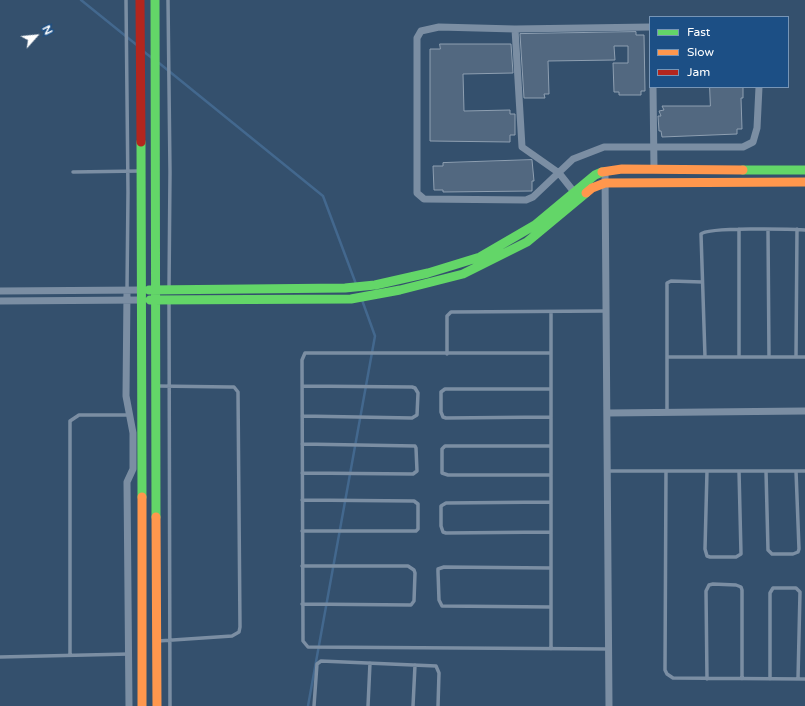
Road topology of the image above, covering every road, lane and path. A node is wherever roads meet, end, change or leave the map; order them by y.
1 (126, 0) edge
2 (140, 0) edge
3 (155, 0) edge
4 (168, 0) edge
5 (649, 27) edge
6 (515, 29) junction
7 (653, 88) edge
8 (759, 88) edge
9 (654, 146) junction
10 (654, 169) junction
11 (805, 170) edge
12 (128, 171) junction
13 (141, 171) junction
14 (605, 171) junction
15 (74, 172) dead end
16 (558, 173) junction
17 (805, 182) edge
18 (605, 183) junction
19 (574, 192) junction
20 (739, 229) junction
21 (768, 230) junction
22 (797, 230) junction
23 (805, 230) edge
24 (702, 282) junction
25 (0, 290) edge
26 (11, 290) junction
27 (127, 290) junction
28 (155, 290) junction
29 (142, 295) junction
30 (169, 295) junction
31 (11, 300) junction
32 (127, 300) junction
33 (156, 300) junction
34 (0, 301) edge
35 (606, 311) junction
36 (551, 312) junction
37 (551, 353) junction
38 (447, 354) junction
39 (667, 357) junction
40 (705, 357) junction
41 (740, 357) junction
42 (769, 357) junction
43 (796, 357) junction
44 (805, 357) edge
45 (156, 386) junction
46 (170, 386) junction
47 (302, 386) junction
48 (551, 389) junction
49 (805, 411) edge
50 (667, 412) junction
51 (607, 413) junction
52 (130, 415) junction
53 (302, 416) junction
54 (551, 417) junction
55 (302, 444) junction
56 (551, 446) junction
57 (607, 471) junction
58 (666, 471) junction
59 (707, 471) junction
60 (739, 471) junction
61 (766, 471) junction
62 (796, 471) junction
63 (805, 471) edge
64 (302, 473) junction
65 (551, 475) junction
66 (302, 500) junction
67 (551, 502) junction
68 (302, 531) junction
69 (551, 532) junction
70 (302, 566) junction
71 (551, 568) junction
72 (302, 604) junction
73 (551, 607) junction
74 (157, 640) junction
75 (170, 641) junction
76 (551, 649) junction
77 (609, 649) junction
78 (129, 654) junction
79 (70, 655) junction
80 (0, 657) edge
81 (370, 663) junction
82 (415, 665) junction
83 (707, 679) junction
84 (742, 679) junction
85 (770, 679) junction
86 (798, 679) junction
87 (805, 679) edge
88 (129, 706) edge
89 (142, 706) edge
90 (157, 706) edge
91 (170, 706) edge
92 (314, 706) edge
93 (368, 706) edge
94 (413, 706) edge
95 (438, 706) edge
96 (609, 706) edge

1 - 12 lane
2 - 13 street
3 - 28 street
4 - 30 lane
5 - 6 street
6 - 16 street
6 - 16 street
7 - 9 street
8 - 9 street
9 - 10 street
9 - 16 street
10 - 11 street
10 - 14 street
12 - 13 lane
12 - 15 lane
12 - 27 lane
13 - 29 street
14 - 18 street
14 - 19 street
16 - 19 street
17 - 18 street
18 - 30 street
18 - 35 street
19 - 30 street
20 - 21 lane
20 - 24 lane
20 - 41 lane
21 - 22 lane
21 - 42 lane
22 - 23 lane
22 - 43 lane
24 - 39 lane
24 - 40 lane
25 - 26 street
26 - 27 street
26 - 31 street
27 - 29 street
27 - 32 street
28 - 29 street
28 - 30 street
28 - 33 street
29 - 32 street
29 - 33 street
29 - 89 street
30 - 33 street
30 - 46 lane
31 - 32 street
31 - 34 street
32 - 52 street
33 - 45 street
35 - 36 lane
35 - 51 street
36 - 37 lane
36 - 38 lane
37 - 38 lane
37 - 48 lane
38 - 47 lane
39 - 40 lane
39 - 50 lane
40 - 41 lane
41 - 42 lane
42 - 43 lane
43 - 44 lane
45 - 46 lane
45 - 74 street
46 - 75 lane
46 - 75 lane
47 - 53 lane
47 - 53 lane
48 - 54 lane
48 - 54 lane
49 - 50 street
50 - 51 street
51 - 57 street
52 - 78 street
52 - 79 lane
53 - 55 lane
54 - 56 lane
55 - 64 lane
55 - 64 lane
56 - 65 lane
56 - 65 lane
57 - 58 lane
57 - 77 street
58 - 59 lane
58 - 83 lane
59 - 60 lane
59 - 60 lane
60 - 61 lane
61 - 62 lane
61 - 62 lane
62 - 63 lane
64 - 66 lane
65 - 67 lane
66 - 68 lane
66 - 68 lane
67 - 69 lane
67 - 69 lane
68 - 70 lane
69 - 71 lane
70 - 72 lane
70 - 72 lane
71 - 73 lane
71 - 73 lane
72 - 76 lane
73 - 76 lane
74 - 75 lane
74 - 90 street
75 - 91 lane
76 - 77 lane
77 - 96 street
78 - 79 lane
78 - 88 street
79 - 80 lane
81 - 82 lane
81 - 92 lane
81 - 93 lane
82 - 94 lane
82 - 95 lane
83 - 84 lane
83 - 84 lane
84 - 85 lane
85 - 86 lane
85 - 86 lane
86 - 87 lane

